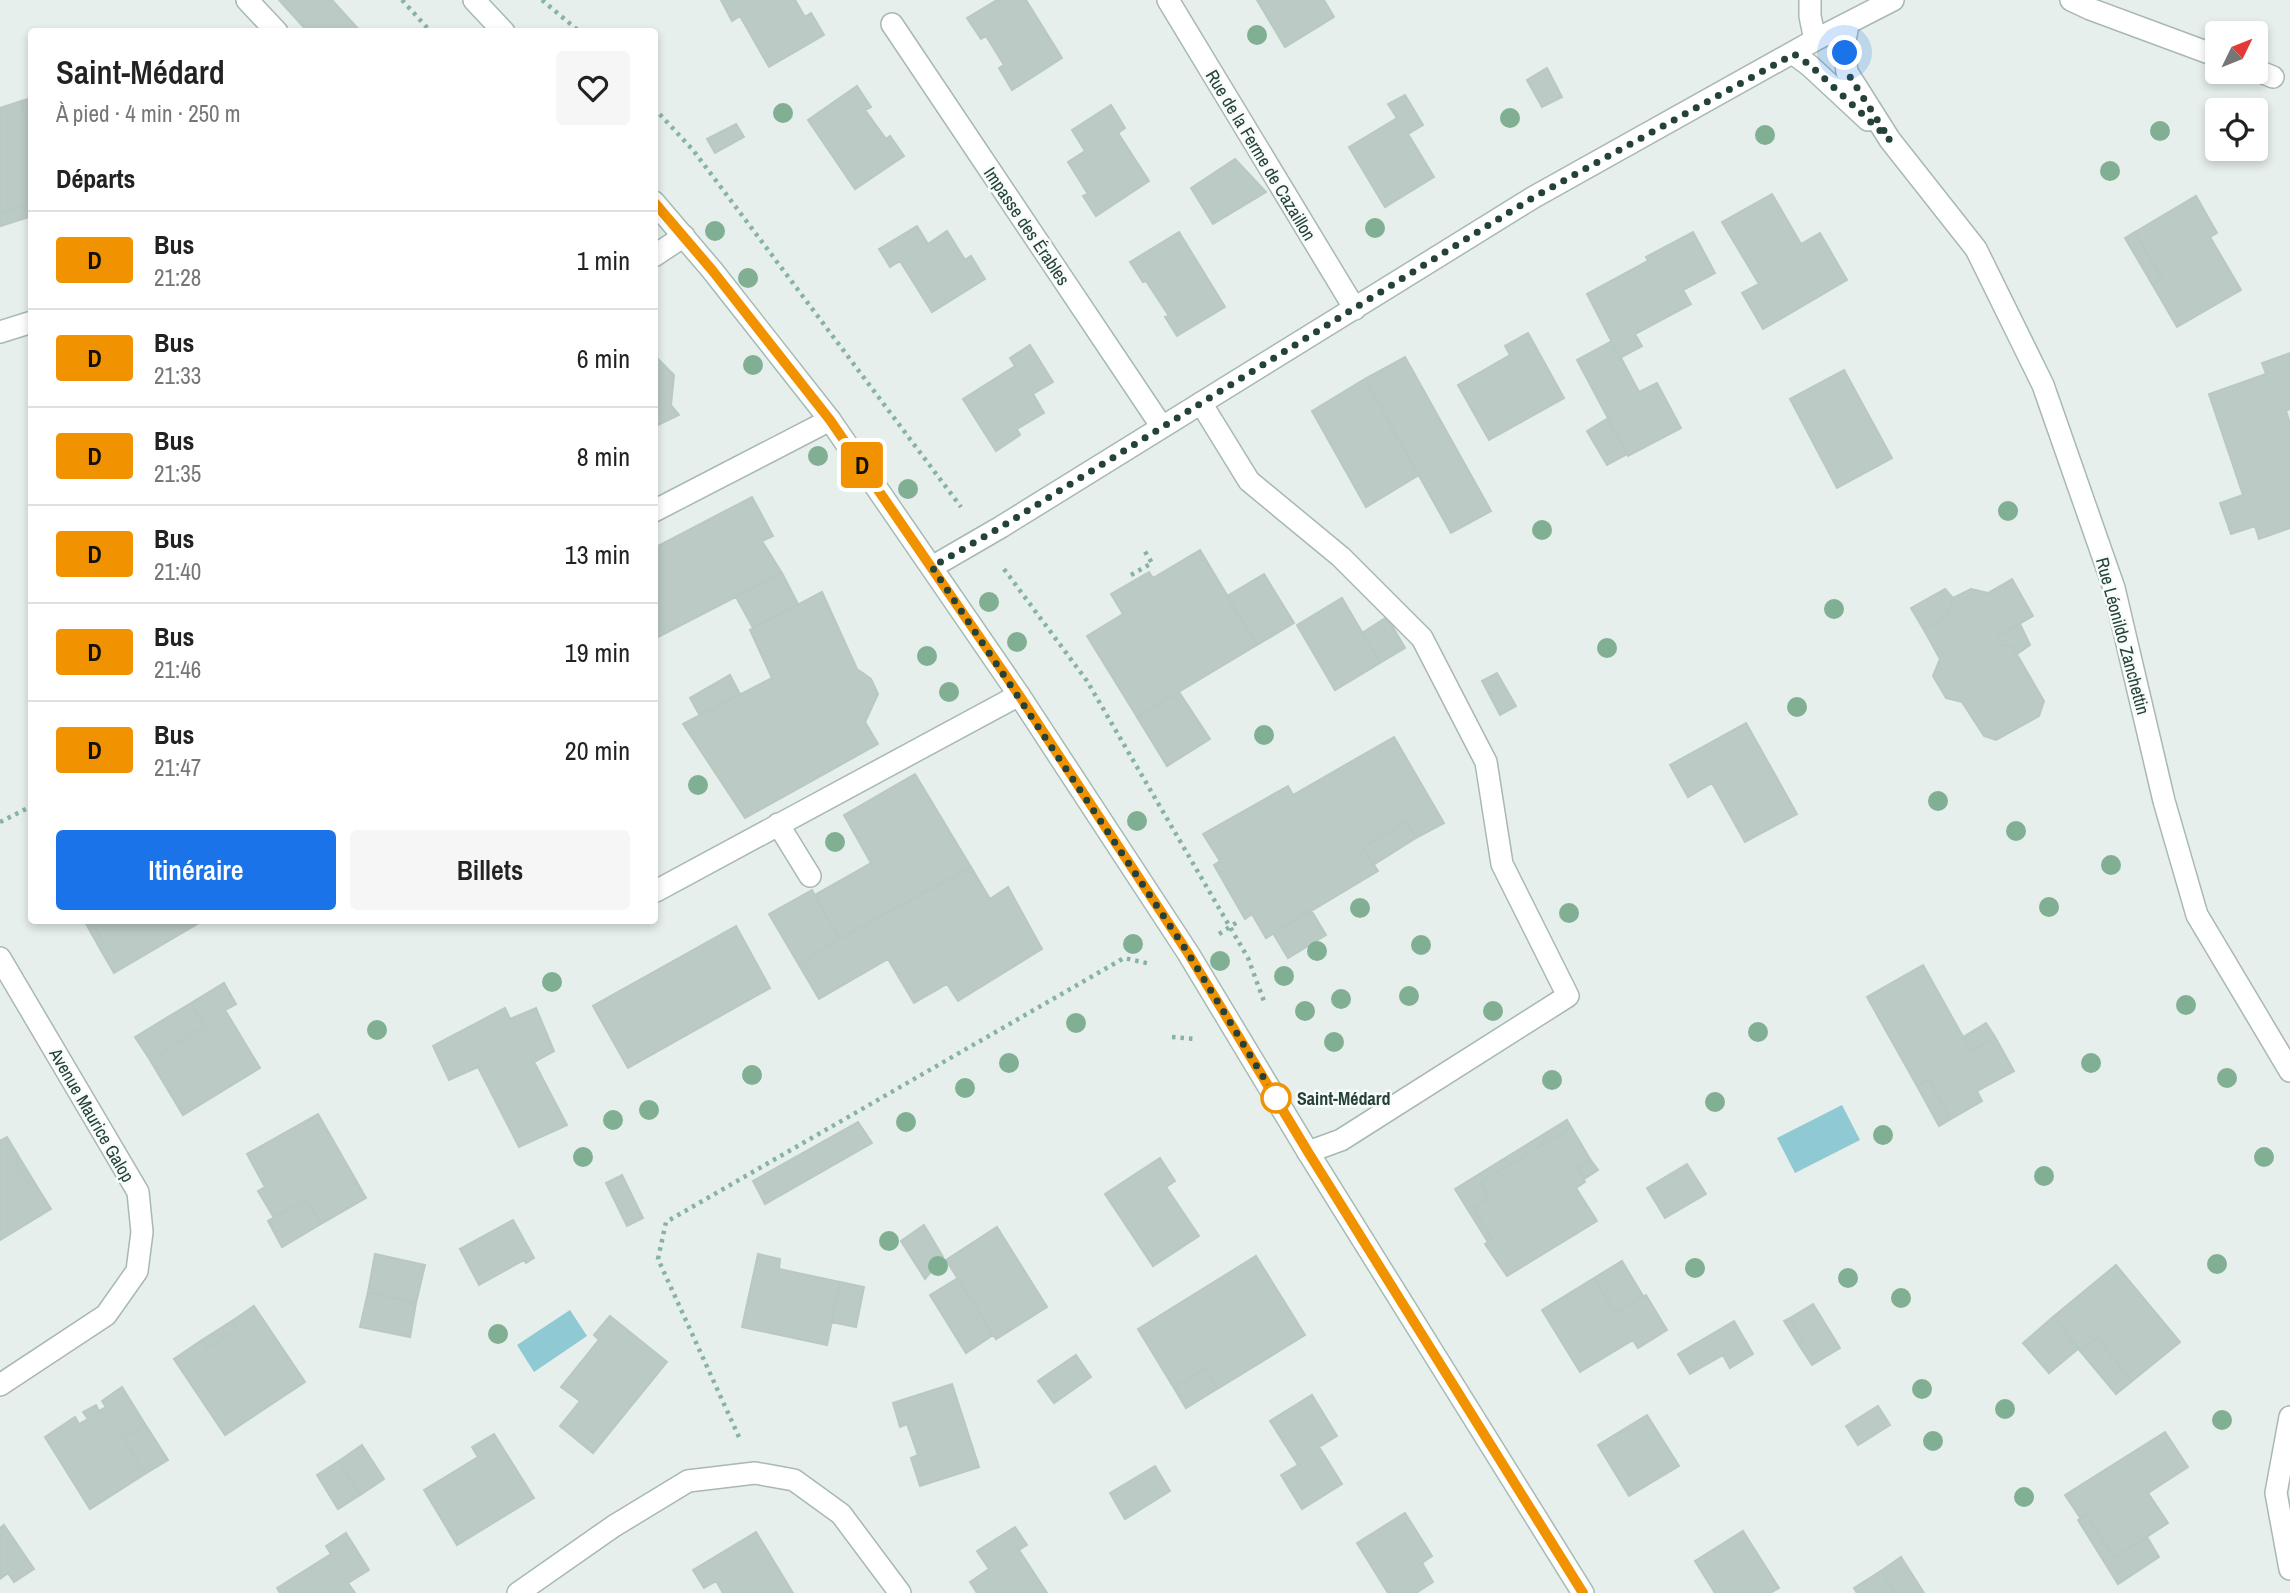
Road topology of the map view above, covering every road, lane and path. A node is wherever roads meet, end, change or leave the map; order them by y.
1 (247, 0) edge
2 (402, 0) edge
3 (474, 0) edge
4 (542, 0) edge
5 (1168, 0) edge
6 (1810, 0) edge
7 (1893, 0) edge
8 (2082, 3) edge
9 (892, 24) dead end
10 (1847, 24) junction
11 (273, 28) edge
12 (427, 28) edge
13 (500, 28) edge
14 (575, 28) edge
15 (1815, 40) junction
16 (2205, 51) edge
17 (1794, 54) junction
18 (658, 112) edge
19 (1890, 140) junction
20 (658, 207) edge
21 (684, 236) junction
22 (658, 253) edge
23 (1355, 309) junction
24 (28, 323) edge
25 (0, 332) edge
26 (1201, 403) junction
27 (830, 420) junction
28 (1163, 427) junction
29 (658, 509) edge
30 (981, 539) junction
31 (1144, 550) dead end
32 (932, 567) junction
33 (1131, 575) dead end
34 (1019, 695) junction
35 (28, 808) edge
36 (0, 822) edge
37 (778, 824) junction
38 (810, 876) dead end
39 (658, 890) edge
40 (1239, 921) dead end
41 (1231, 927) junction
42 (1209, 940) dead end
43 (0, 958) edge
44 (1155, 965) dead end
45 (1266, 1006) dead end
46 (2290, 1071) edge
47 (1308, 1152) junction
48 (0, 1385) edge
49 (2290, 1417) edge
50 (755, 1473) junction
51 (2290, 1570) edge
52 (518, 1593) edge
53 (901, 1593) edge
54 (1583, 1593) edge

1 - 11 street
2 - 12 path
3 - 13 street
4 - 14 path
5 - 23 street, Rue de la Ferme de Cazaillon
6 - 15 street
7 - 10 street
8 - 16 street
9 - 28 street, Impasse des Érables
10 - 15 street
10 - 19 street, Rue Léonildo Zanchettin
15 - 17 street
17 - 19 street, Rue Léonildo Zanchettin
17 - 23 street
18 - 30 path
19 - 46 street, Rue Léonildo Zanchettin
20 - 21 street
21 - 22 street
21 - 27 street
23 - 26 street
24 - 25 street
26 - 28 street
26 - 47 street
27 - 29 street
27 - 32 street
28 - 30 street
30 - 32 street
30 - 41 path
31 - 33 path
32 - 34 street
34 - 37 street
34 - 47 street
35 - 36 path
37 - 38 street
37 - 39 street
40 - 41 path
41 - 42 path
41 - 45 path
43 - 48 street, Avenue Maurice Galop
44 - 50 path
47 - 54 street
49 - 51 street
50 - 52 street
50 - 53 street

